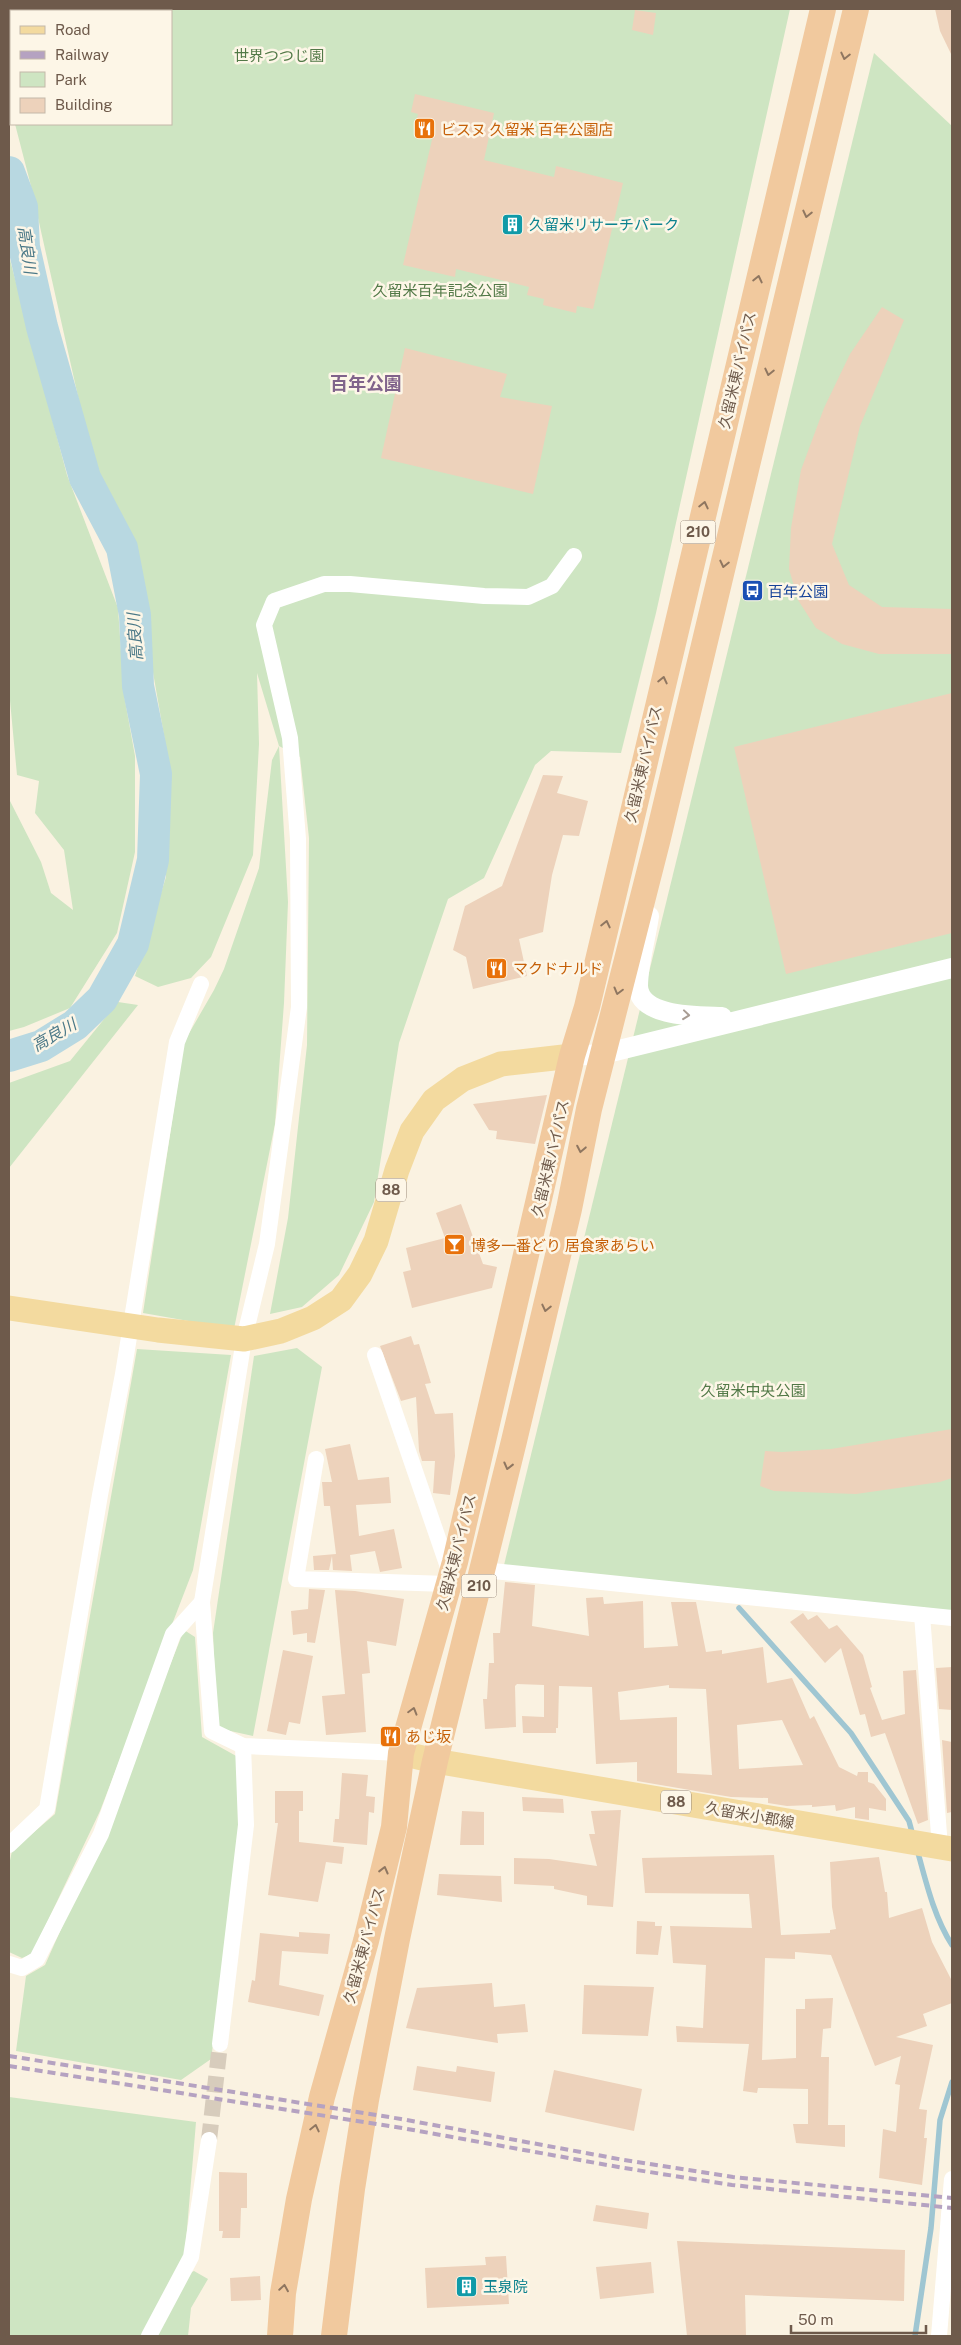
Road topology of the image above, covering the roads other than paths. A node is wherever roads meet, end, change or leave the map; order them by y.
1 (823, 9) edge
2 (856, 9) edge
3 (574, 556) dead end
4 (658, 842) junction
5 (952, 968) edge
6 (201, 984) dead end
7 (745, 1018) junction
8 (603, 1054) junction
9 (572, 1056) junction
10 (9, 1308) edge
11 (233, 1339) junction
12 (375, 1355) dead end
13 (316, 1459) dead end
14 (483, 1570) junction
15 (447, 1584) junction
16 (202, 1602) junction
17 (441, 1612) junction
18 (922, 1616) junction
19 (952, 1618) edge
20 (243, 1746) junction
21 (401, 1753) junction
22 (435, 1761) junction
23 (9, 1845) edge
24 (946, 1848) edge
25 (9, 1964) edge
26 (220, 2044) tunnel mouth
27 (209, 2140) tunnel mouth
28 (952, 2179) edge
29 (149, 2336) edge
30 (280, 2336) edge
31 (334, 2336) edge
32 (939, 2336) edge

9 -> 1 highway, 久留米東バイパス / 210
2 -> 4 highway, 久留米東バイパス / 210
3 - 11 street
4 -> 7 street
4 -> 8 highway, 久留米東バイパス / 210
5 - 7 street
6 - 23 street
7 - 8 street
8 - 9 street
8 -> 14 highway, 久留米東バイパス / 210
9 - 11 main road, 88
9 - 17 highway, 久留米東バイパス / 210
10 - 11 main road, 88
11 - 16 street
12 - 15 street
13 - 15 street
14 - 18 street
14 - 22 highway, 久留米東バイパス / 210
15 - 17 street
16 - 20 street
16 - 25 street
21 -> 17 highway, 久留米東バイパス / 210
18 - 19 street
18 - 24 street
20 - 21 street
20 - 26 street
21 - 22 main road, 久留米小郡線 / 88
30 -> 21 highway, 久留米東バイパス / 210
22 - 24 main road, 久留米小郡線 / 88
22 - 31 highway, 久留米東バイパス / 210
27 - 29 street
28 - 32 street

